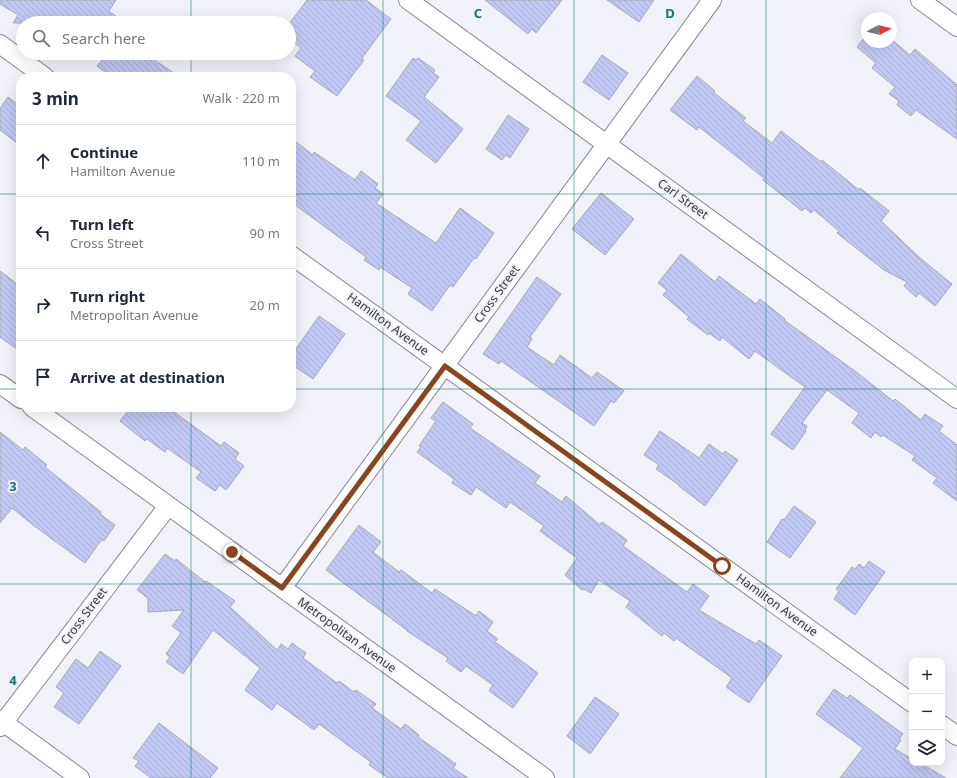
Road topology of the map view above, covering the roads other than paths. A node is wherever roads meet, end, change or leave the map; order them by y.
1 (408, 0) edge
2 (712, 0) edge
3 (920, 0) edge
4 (957, 27) edge
5 (0, 44) edge
6 (16, 56) edge
7 (22, 60) edge
8 (38, 72) edge
9 (607, 144) junction
10 (296, 258) edge
11 (445, 366) junction
12 (0, 384) edge
13 (16, 395) edge
14 (957, 398) edge
15 (39, 412) edge
16 (168, 506) junction
17 (282, 588) junction
18 (909, 701) edge
19 (1, 723) edge
20 (945, 727) edge
21 (957, 736) edge
22 (80, 778) edge
23 (545, 778) edge

1 - 9 street, Carl Street
2 - 9 street, Cross Street
3 - 4 street
5 - 6 street
7 - 8 street
9 - 11 street, Cross Street
9 - 14 street, Carl Street
10 - 11 street, Hamilton Avenue
11 - 17 street, Cross Street
11 - 18 street, Hamilton Avenue
12 - 13 street
15 - 16 street, Metropolitan Avenue
16 - 17 street, Metropolitan Avenue
16 - 19 street, Cross Street
17 - 23 street, Metropolitan Avenue
19 - 22 street
20 - 21 street

